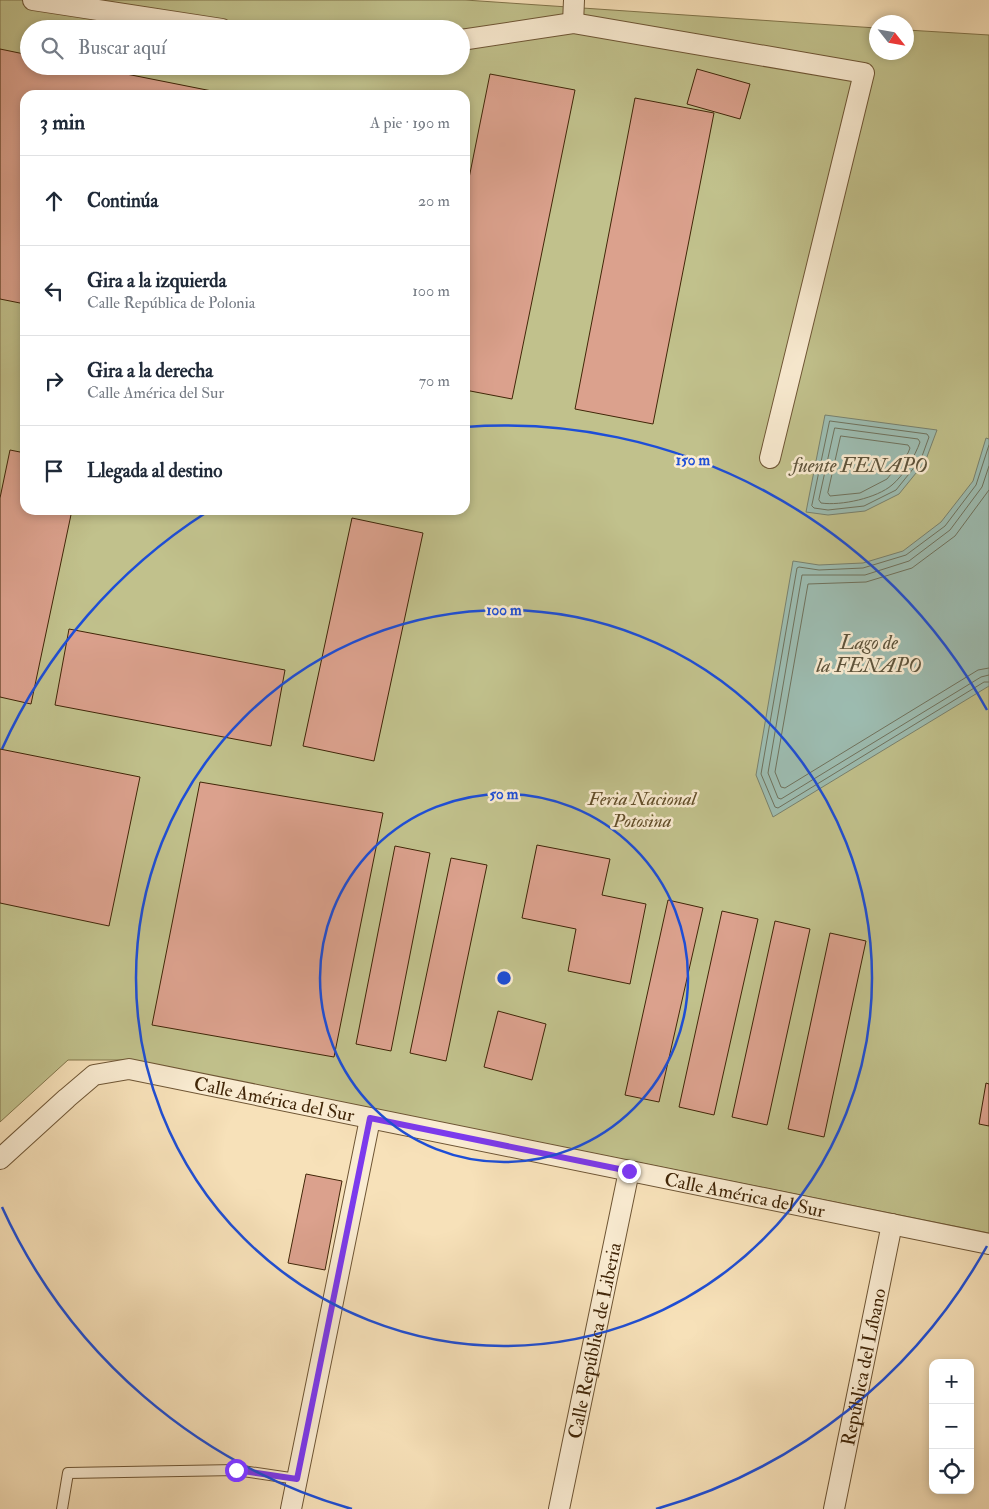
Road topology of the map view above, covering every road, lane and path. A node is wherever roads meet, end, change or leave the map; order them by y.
1 (33, 0) edge
2 (574, 0) edge
3 (163, 20) edge
4 (573, 23) junction
5 (470, 39) edge
6 (770, 458) dead end
7 (370, 1118) junction
8 (0, 1159) edge
9 (629, 1171) junction
10 (892, 1224) junction
11 (989, 1244) edge
12 (297, 1479) junction
13 (62, 1509) edge
14 (291, 1509) edge
15 (559, 1509) edge
16 (834, 1509) edge

1 - 3 street
2 - 4 street
4 - 5 street
4 - 6 street
7 - 8 street, Calle América del Sur
7 - 9 street, Calle América del Sur
7 - 12 street
9 - 10 street, Calle América del Sur
9 - 15 street, Calle República de Liberia
10 - 11 street, Calle América del Sur
10 - 16 street, República del Líbano
12 - 13 lane
12 - 14 street

